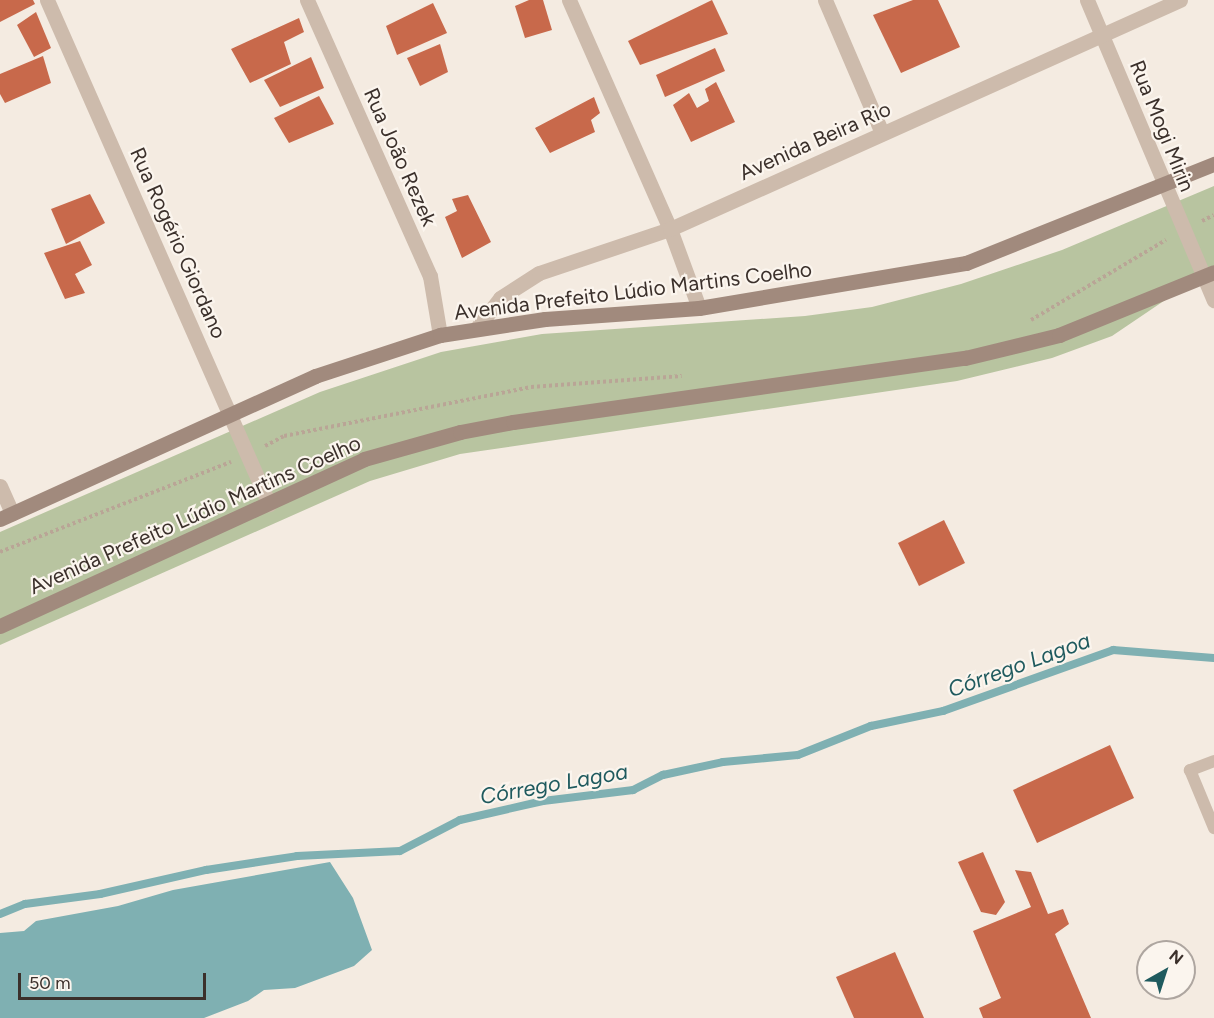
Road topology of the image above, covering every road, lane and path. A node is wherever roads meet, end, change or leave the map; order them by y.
1 (47, 0) edge
2 (307, 0) edge
3 (569, 0) edge
4 (825, 0) edge
5 (1087, 0) edge
6 (1180, 0) edge
7 (1103, 38) junction
8 (882, 133) junction
9 (1214, 164) edge
10 (1163, 186) junction
11 (669, 229) junction
12 (1208, 274) edge
13 (1214, 300) edge
14 (699, 308) junction
15 (476, 329) junction
16 (440, 336) junction
17 (230, 413) junction
18 (0, 486) edge
19 (269, 504) junction
20 (6, 516) edge
21 (0, 626) edge
22 (1214, 761) edge
23 (1214, 828) edge

1 - 17 street, Rua Rogério Giordano
2 - 16 street, Rua João Rezek
3 - 11 street
4 - 8 street
5 - 7 street, Rua Mogi Mirin
6 - 7 street, Avenida Beira Rio
7 - 8 street, Avenida Beira Rio
7 - 10 street, Rua Mogi Mirin
8 - 11 street, Avenida Beira Rio
9 - 10 main road, Avenida Prefeito Lúdio Martins Coelho
10 - 12 street, Rua Mogi Mirin
10 - 14 main road, Avenida Prefeito Lúdio Martins Coelho
11 - 14 street
11 - 15 street, Avenida Beira Rio
12 - 13 street, Rua Mogi Mirin
12 - 19 main road, Avenida Prefeito Lúdio Martins Coelho
14 - 15 main road, Avenida Prefeito Lúdio Martins Coelho
15 - 16 main road, Avenida Prefeito Lúdio Martins Coelho
16 - 17 main road, Avenida Prefeito Lúdio Martins Coelho
17 - 19 street, Rua Rogério Giordano
17 - 20 main road, Avenida Prefeito Lúdio Martins Coelho
18 - 20 street
19 - 21 main road, Avenida Prefeito Lúdio Martins Coelho
22 - 23 lane

